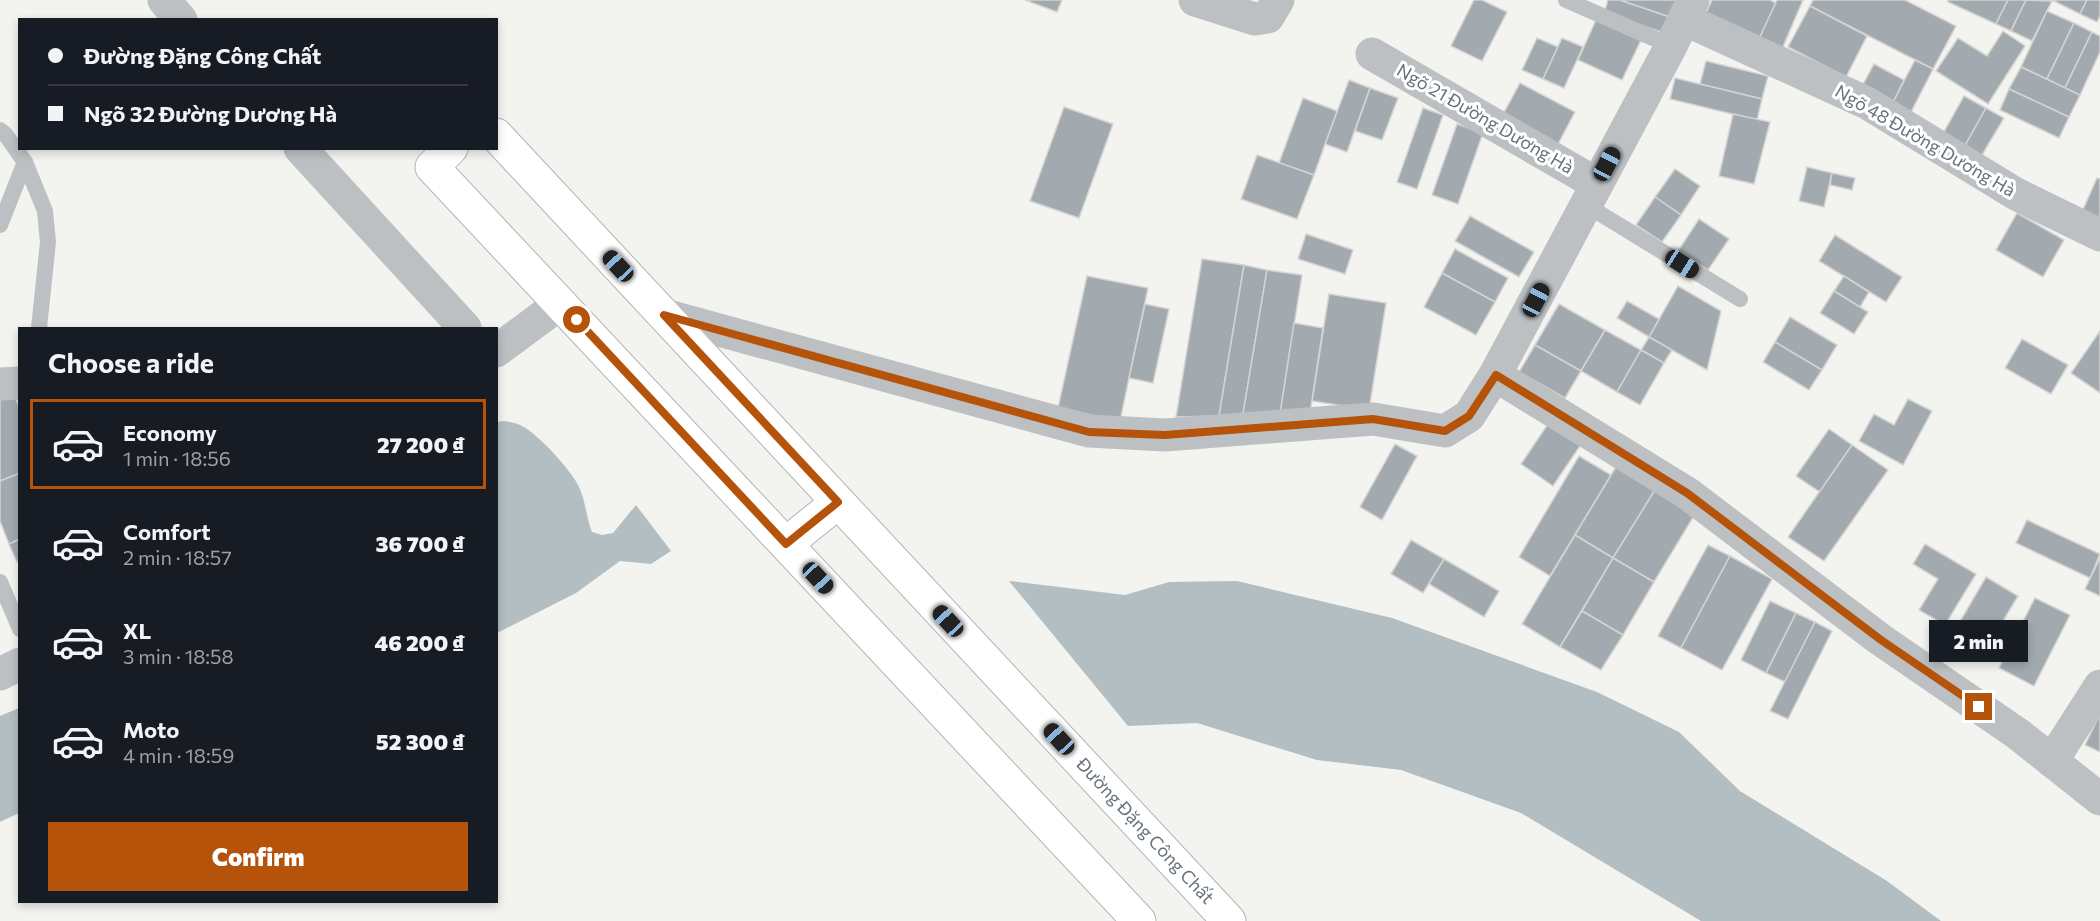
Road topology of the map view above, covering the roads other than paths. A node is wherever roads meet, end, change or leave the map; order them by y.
1 (164, 0) edge
2 (1195, 0) edge
3 (1278, 0) edge
4 (1566, 0) edge
5 (180, 18) edge
6 (1683, 22) edge
7 (1372, 54) dead end
8 (0, 130) edge
9 (498, 137) edge
10 (302, 150) edge
11 (442, 158) edge
12 (25, 162) junction
13 (1591, 194) junction
14 (0, 225) edge
15 (2100, 235) edge
16 (1740, 299) dead end
17 (561, 303) junction
18 (664, 315) junction
19 (39, 327) edge
20 (464, 327) edge
21 (498, 350) edge
22 (1496, 375) junction
23 (18, 383) edge
24 (0, 384) edge
25 (838, 502) junction
26 (786, 544) junction
27 (0, 582) edge
28 (18, 624) edge
29 (18, 665) edge
30 (0, 674) edge
31 (2100, 686) edge
32 (2052, 761) junction
33 (2100, 799) edge
34 (1139, 921) edge
35 (1229, 921) edge

1 - 5 street
2 - 3 street
4 - 6 lane
6 - 13 street
6 - 15 street, Ngõ 48 Đường Dương Hà
7 - 13 street, Ngõ 21 Đường Dương Hà
8 - 12 lane
9 - 18 main road, Đường Đặng Công Chất
10 - 20 street
11 - 17 main road
12 - 14 lane
12 - 19 lane
13 - 16 lane
13 - 22 street
17 - 21 street
17 - 26 main road
18 - 22 street
18 - 25 main road, Đường Đặng Công Chất
22 - 32 street
23 - 24 street
25 - 26 main road
25 - 35 main road, Đường Đặng Công Chất
26 - 34 main road
27 - 28 lane
29 - 30 street
31 - 32 street
32 - 33 street

